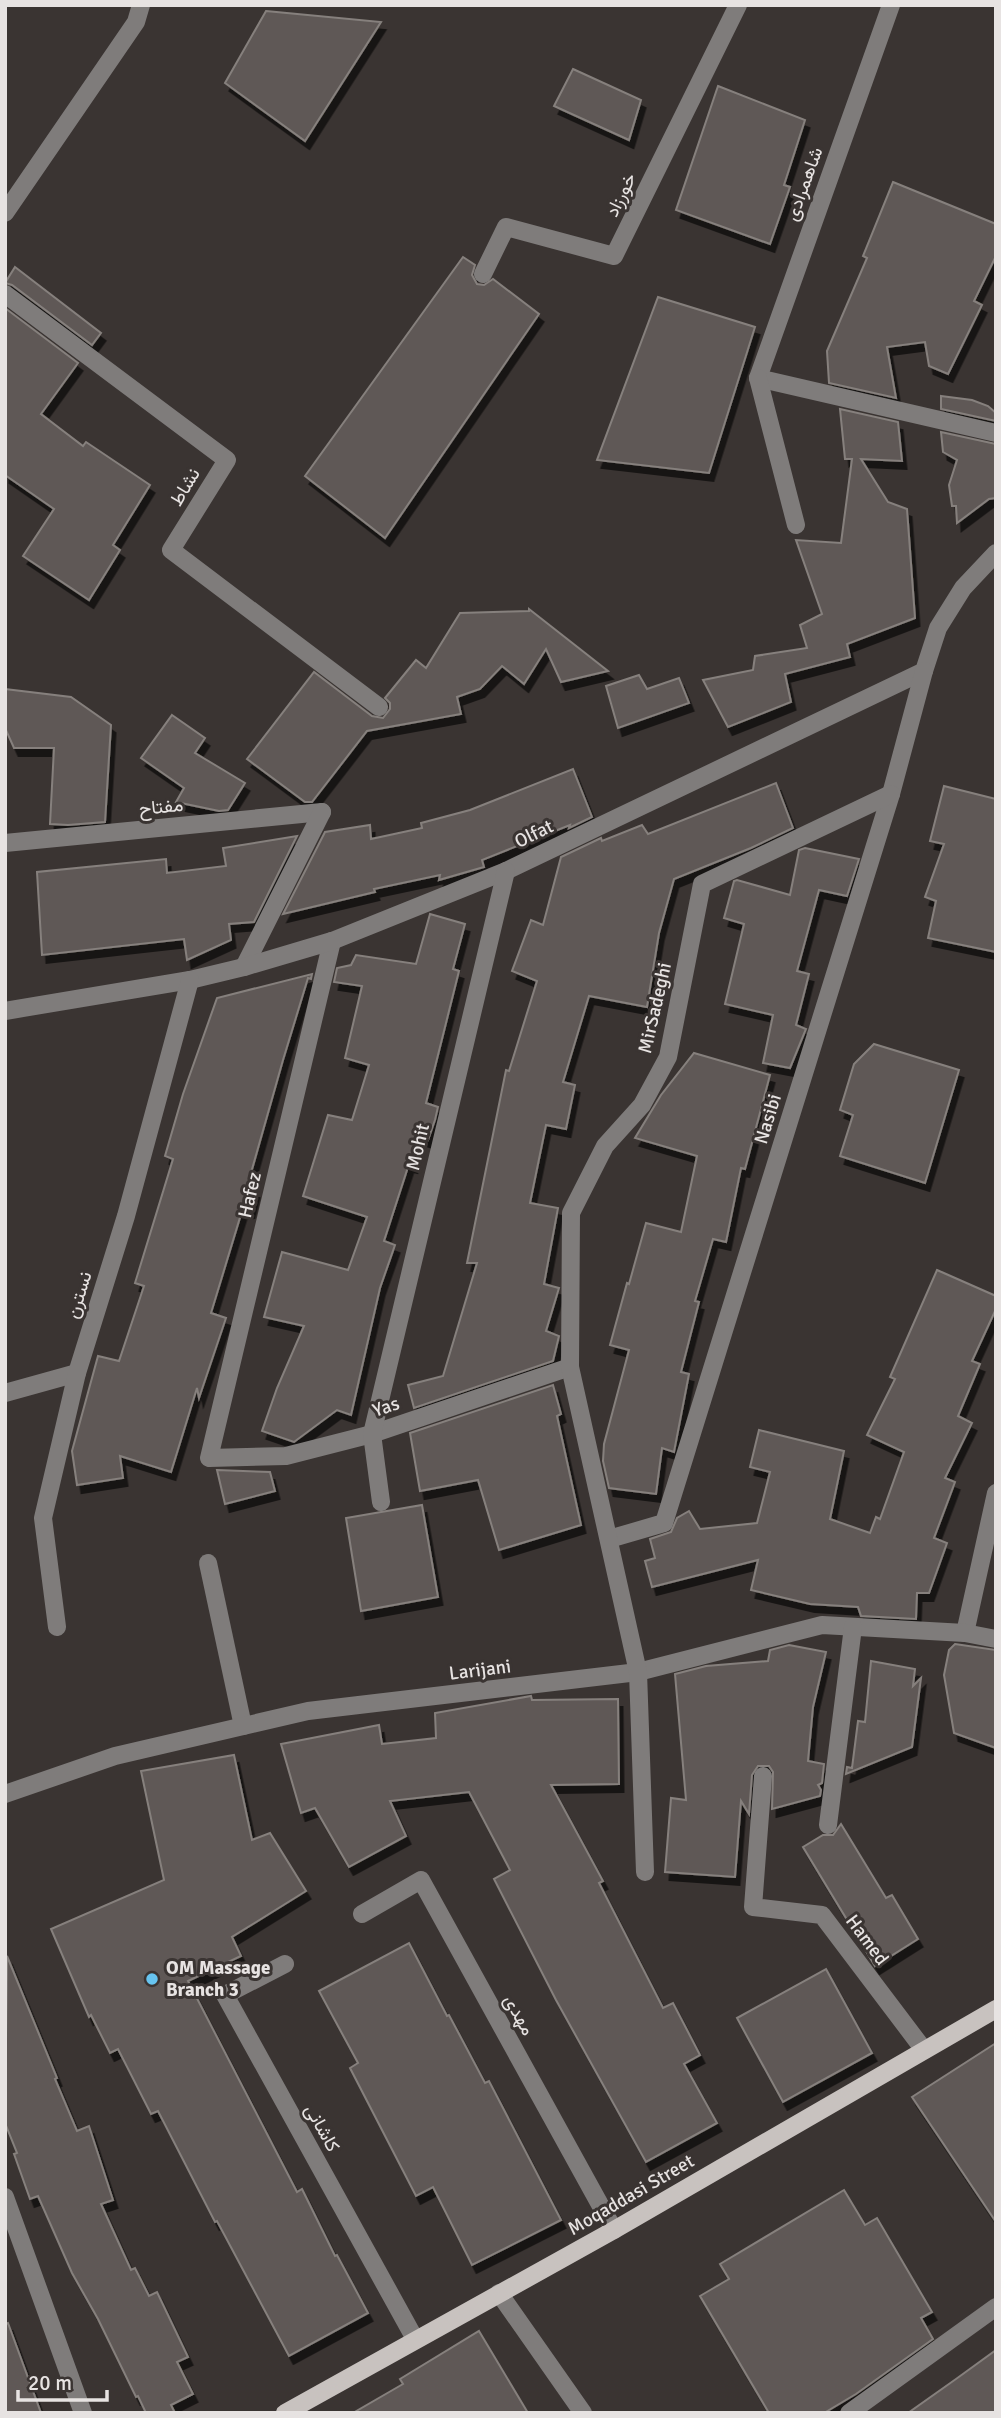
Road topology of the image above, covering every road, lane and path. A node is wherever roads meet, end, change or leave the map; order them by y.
1 (141, 5) edge
2 (738, 5) edge
3 (891, 5) edge
4 (5, 213) edge
5 (483, 274) dead end
6 (5, 294) edge
7 (758, 378) junction
8 (996, 433) edge
9 (796, 525) dead end
10 (996, 553) edge
11 (924, 671) junction
12 (379, 707) dead end
13 (891, 794) junction
14 (5, 843) edge
15 (506, 871) junction
16 (332, 941) junction
17 (244, 967) junction
18 (190, 980) junction
19 (5, 1011) edge
20 (570, 1367) junction
21 (77, 1373) junction
22 (5, 1393) edge
23 (372, 1434) junction
24 (209, 1458) joint
25 (996, 1493) edge
26 (381, 1502) dead end
27 (609, 1539) junction
28 (208, 1563) dead end
29 (57, 1627) dead end
30 (853, 1627) junction
31 (965, 1633) junction
32 (996, 1639) edge
33 (638, 1672) junction
34 (243, 1726) junction
35 (763, 1776) dead end
36 (5, 1794) edge
37 (828, 1825) dead end
38 (645, 1872) dead end
39 (362, 1914) dead end
40 (285, 1964) dead end
41 (996, 2009) edge
42 (924, 2050) junction
43 (5, 2197) edge
44 (614, 2230) junction
45 (499, 2293) junction
46 (996, 2307) edge
47 (415, 2339) junction
48 (83, 2413) edge
49 (285, 2413) edge
50 (583, 2413) edge
51 (849, 2413) edge

1 - 4 street
2 - 5 street, خورزاد
3 - 7 street, شاهمرادی
6 - 12 street, نشاط
7 - 8 street
7 - 9 street
10 - 11 street
11 - 13 street, Nasibi
11 - 15 street, Olfat
13 - 20 street, MirSadeghi
13 - 27 street, Nasibi
14 - 17 street, مفتاح
15 - 16 street, Olfat
15 - 23 street, Mohit
16 - 17 street, Olfat
16 - 24 street, Hafez
17 - 18 street, Olfat
18 - 19 street, Olfat
18 - 21 street, نسترن
20 - 23 street, Yas
20 - 27 street
21 - 22 street
21 - 29 street, نسترن
23 - 24 street, Yas
23 - 26 street
25 - 31 street
27 - 33 street
28 - 34 street
30 - 31 street, Larijani
30 - 33 street, Larijani
30 - 37 street
31 - 32 street, Larijani
33 - 34 street, Larijani
33 - 38 street
34 - 36 street, Larijani
35 - 42 street, Hamed
39 - 44 street, مهدی
40 - 47 street, کاشانی
41 - 42 main road, Moqaddasi Street
42 - 44 main road, Moqaddasi Street
43 - 48 street
44 - 45 main road, Moqaddasi Street
45 - 47 main road, Moqaddasi Street
45 - 50 street
46 - 51 street
47 - 49 main road, Moqaddasi Street

